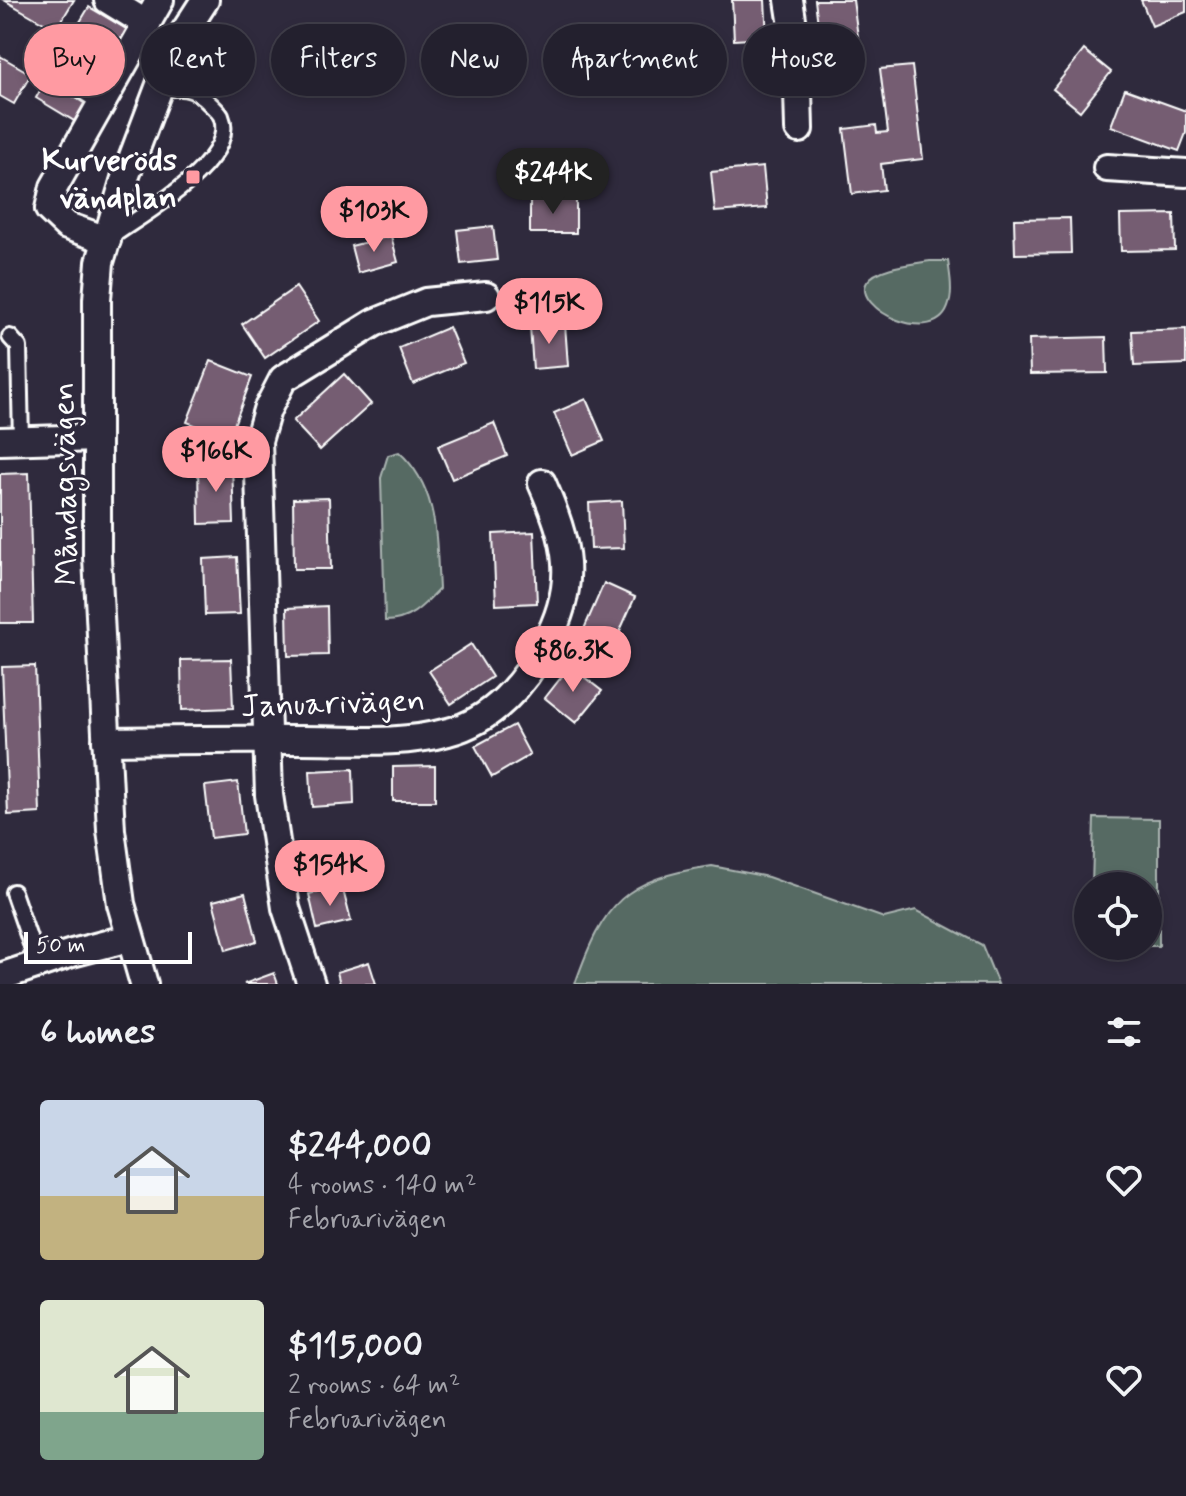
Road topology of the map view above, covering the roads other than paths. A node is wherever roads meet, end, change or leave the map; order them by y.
1 (108, 0) edge
2 (160, 0) edge
3 (205, 0) edge
4 (789, 0) edge
5 (147, 24) joint
6 (190, 24) edge
7 (141, 34) edge
8 (101, 96) edge
9 (156, 96) edge
10 (203, 96) edge
11 (104, 98) junction
12 (799, 129) dead end
13 (1107, 168) dead end
14 (1186, 173) edge
15 (107, 240) junction
16 (486, 296) dead end
17 (10, 337) dead end
18 (97, 438) junction
19 (11, 441) edge
20 (542, 483) dead end
21 (266, 739) junction
22 (106, 741) junction
23 (13, 892) dead end
24 (129, 938) junction
25 (38, 964) junction
26 (0, 977) edge
27 (144, 984) edge
28 (311, 984) edge

1 - 5 street
2 - 5 street
3 - 6 street, Måndagsvägen
4 - 12 street
7 - 11 street
8 - 11 street
9 - 15 street, Måndagsvägen
10 - 15 lane
11 - 15 street
13 - 14 street
15 - 18 street, Måndagsvägen
16 - 21 street
17 - 19 lane
18 - 19 street
18 - 22 street, Måndagsvägen
20 - 21 street, Januarivägen
21 - 22 street, Januarivägen
21 - 28 street
22 - 24 street, Måndagsvägen
23 - 25 lane
24 - 25 street
24 - 27 street, Måndagsvägen
25 - 26 street

